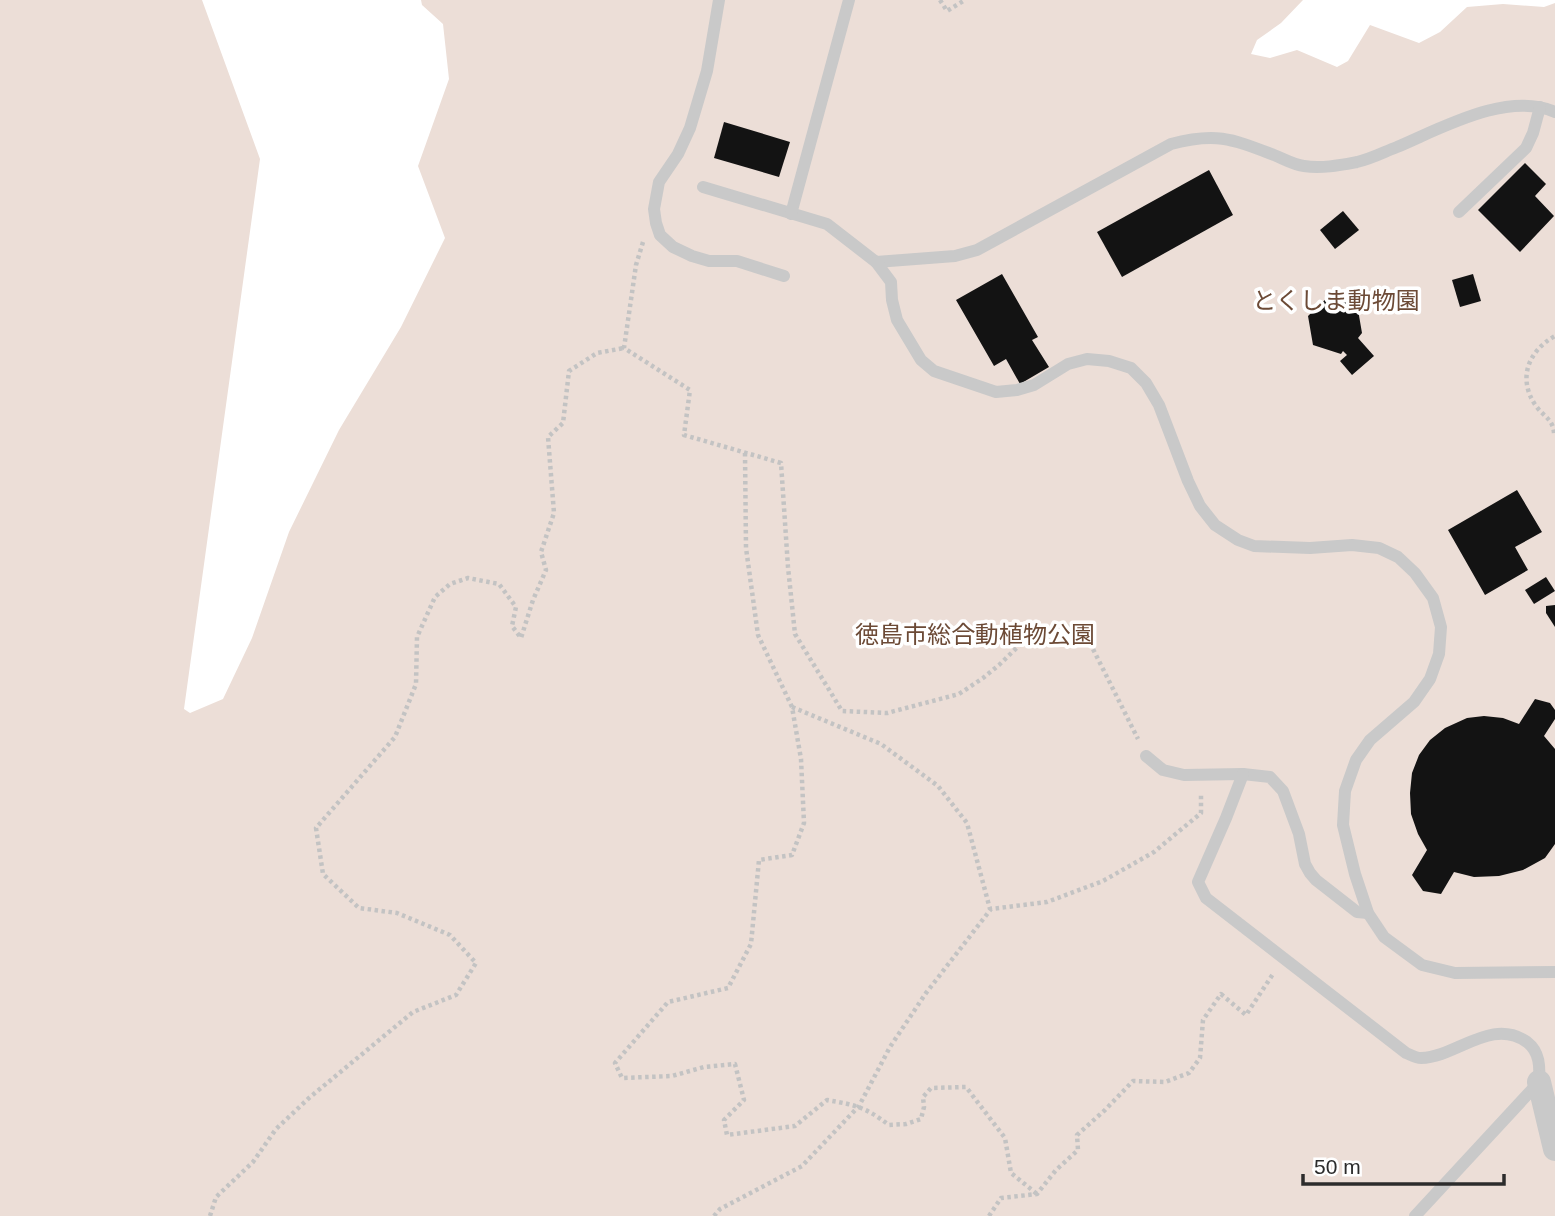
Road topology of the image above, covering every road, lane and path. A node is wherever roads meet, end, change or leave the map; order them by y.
1 (719, 0) edge
2 (849, 0) edge
3 (940, 0) edge
4 (965, 0) edge
5 (1540, 107) junction
6 (1555, 111) edge
7 (703, 187) dead end
8 (654, 209) junction
9 (1459, 212) dead end
10 (791, 214) junction
11 (876, 262) junction
12 (783, 276) dead end
13 (1555, 335) edge
14 (624, 348) junction
15 (1554, 433) edge
16 (745, 453) junction
17 (792, 707) junction
18 (1146, 756) joint
19 (1201, 774) junction
20 (1243, 774) junction
21 (990, 910) junction
22 (1367, 913) junction
23 (1283, 959) junction
24 (1555, 972) edge
25 (1539, 1082) junction
26 (859, 1106) junction
27 (1555, 1149) edge
28 (1037, 1194) junction
29 (210, 1216) edge
30 (714, 1216) edge
31 (989, 1216) edge
32 (1415, 1216) edge

1 - 8 lane
2 - 10 lane
3 - 4 path
5 - 6 lane
5 - 9 lane
5 - 11 lane
7 - 10 lane
8 - 12 lane
8 - 14 path
10 - 11 lane
11 - 22 lane
13 - 15 path
14 - 16 path
14 - 29 path
16 - 17 path
16 - 18 path
17 - 21 path
17 - 26 path
18 - 19 lane
19 - 20 lane
19 - 21 path
20 - 22 lane
20 - 23 lane
21 - 26 path
22 - 24 lane
23 - 25 lane
23 - 28 path
25 - 27 street
25 - 32 lane
26 - 28 path
26 - 30 path
28 - 31 path

